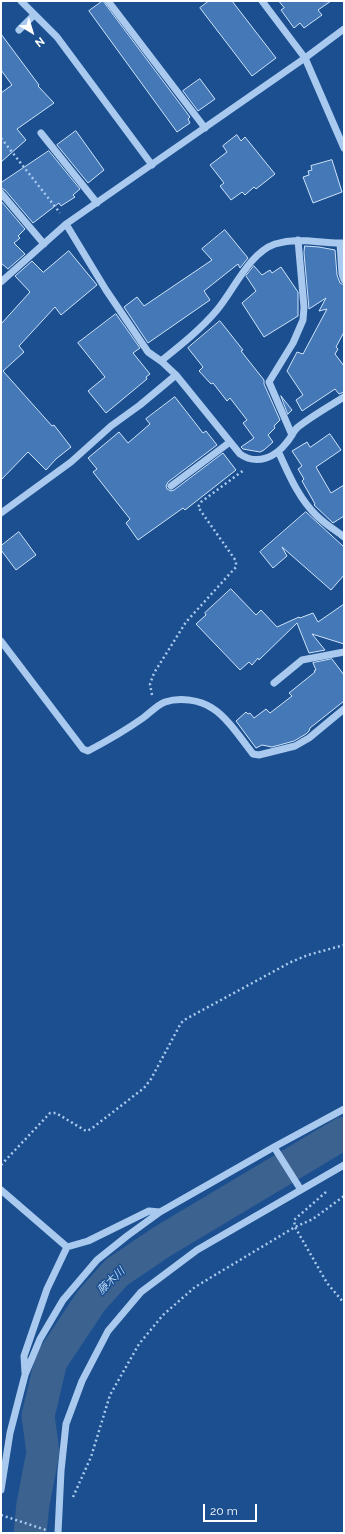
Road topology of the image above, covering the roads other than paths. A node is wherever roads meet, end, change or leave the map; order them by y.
1 (21, 1) edge
2 (108, 1) edge
3 (262, 1) edge
4 (34, 15) junction
5 (344, 29) edge
6 (19, 30) dead end
7 (305, 58) junction
8 (205, 128) junction
9 (41, 134) dead end
10 (344, 148) edge
11 (152, 165) junction
12 (1, 193) edge
13 (97, 203) junction
14 (66, 224) junction
15 (298, 240) junction
16 (342, 243) edge
17 (44, 244) junction
18 (344, 280) edge
19 (1, 282) edge
20 (161, 361) junction
21 (176, 375) junction
22 (344, 397) edge
23 (292, 435) junction
24 (230, 442) junction
25 (279, 453) junction
26 (171, 486) dead end
27 (1, 513) edge
28 (344, 537) edge
29 (1, 641) edge
30 (344, 652) edge
31 (274, 683) dead end
32 (344, 709) edge
33 (344, 1109) edge
34 (274, 1147) junction
35 (344, 1165) edge
36 (1, 1190) edge
37 (301, 1190) junction
38 (160, 1212) junction
39 (66, 1247) junction
40 (25, 1375) junction
41 (1, 1490) edge
42 (55, 1533) edge

1 - 4 street
2 - 8 street
3 - 7 street
4 - 6 street
4 - 11 street
5 - 7 street
7 - 8 street
7 - 10 street
8 - 11 street
9 - 13 street
11 - 13 street
12 - 17 street
13 - 14 street
14 - 17 street
14 - 20 street
15 - 16 street
15 - 20 street
15 - 23 street
16 - 18 street
17 - 19 street
20 - 21 street
21 - 24 street
21 - 27 street
22 - 23 street
23 - 25 street
24 - 25 street
24 - 26 street
25 - 28 street
29 - 32 street
30 - 31 street
33 - 34 street
34 - 37 street
34 - 38 street
35 - 37 street
36 - 39 street
37 - 42 street
38 - 39 street
38 - 40 street
39 - 40 street
40 - 41 street

